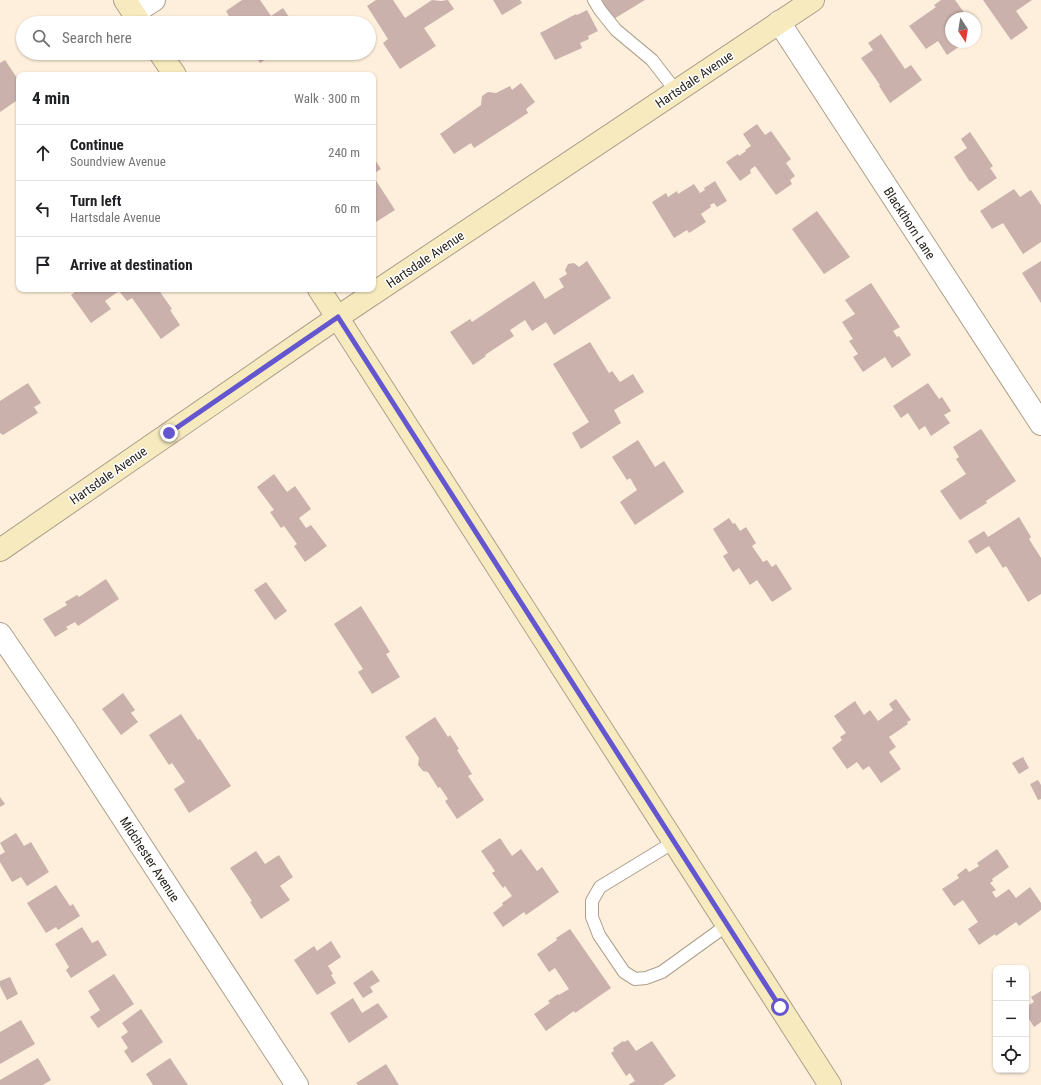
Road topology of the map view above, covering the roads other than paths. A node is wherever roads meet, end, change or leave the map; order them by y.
1 (154, 0) edge
2 (594, 0) edge
3 (813, 0) edge
4 (133, 12) edge
5 (779, 22) junction
6 (165, 60) edge
7 (173, 72) edge
8 (676, 91) junction
9 (321, 292) edge
10 (375, 292) edge
11 (376, 292) edge
12 (338, 317) junction
13 (1041, 424) edge
14 (0, 550) edge
15 (0, 634) edge
16 (674, 842) junction
17 (727, 925) junction
18 (298, 1085) edge
19 (830, 1085) edge

1 - 4 street
2 - 8 lane
3 - 5 street, Hartsdale Avenue
5 - 8 street, Hartsdale Avenue
5 - 13 street, Blackthorn Lane
6 - 7 street
8 - 11 street, Hartsdale Avenue
9 - 12 street
10 - 12 street, Hartsdale Avenue
12 - 14 street, Hartsdale Avenue
12 - 16 street
15 - 18 street, Midchester Avenue
16 - 17 street
16 - 17 lane
17 - 19 street

